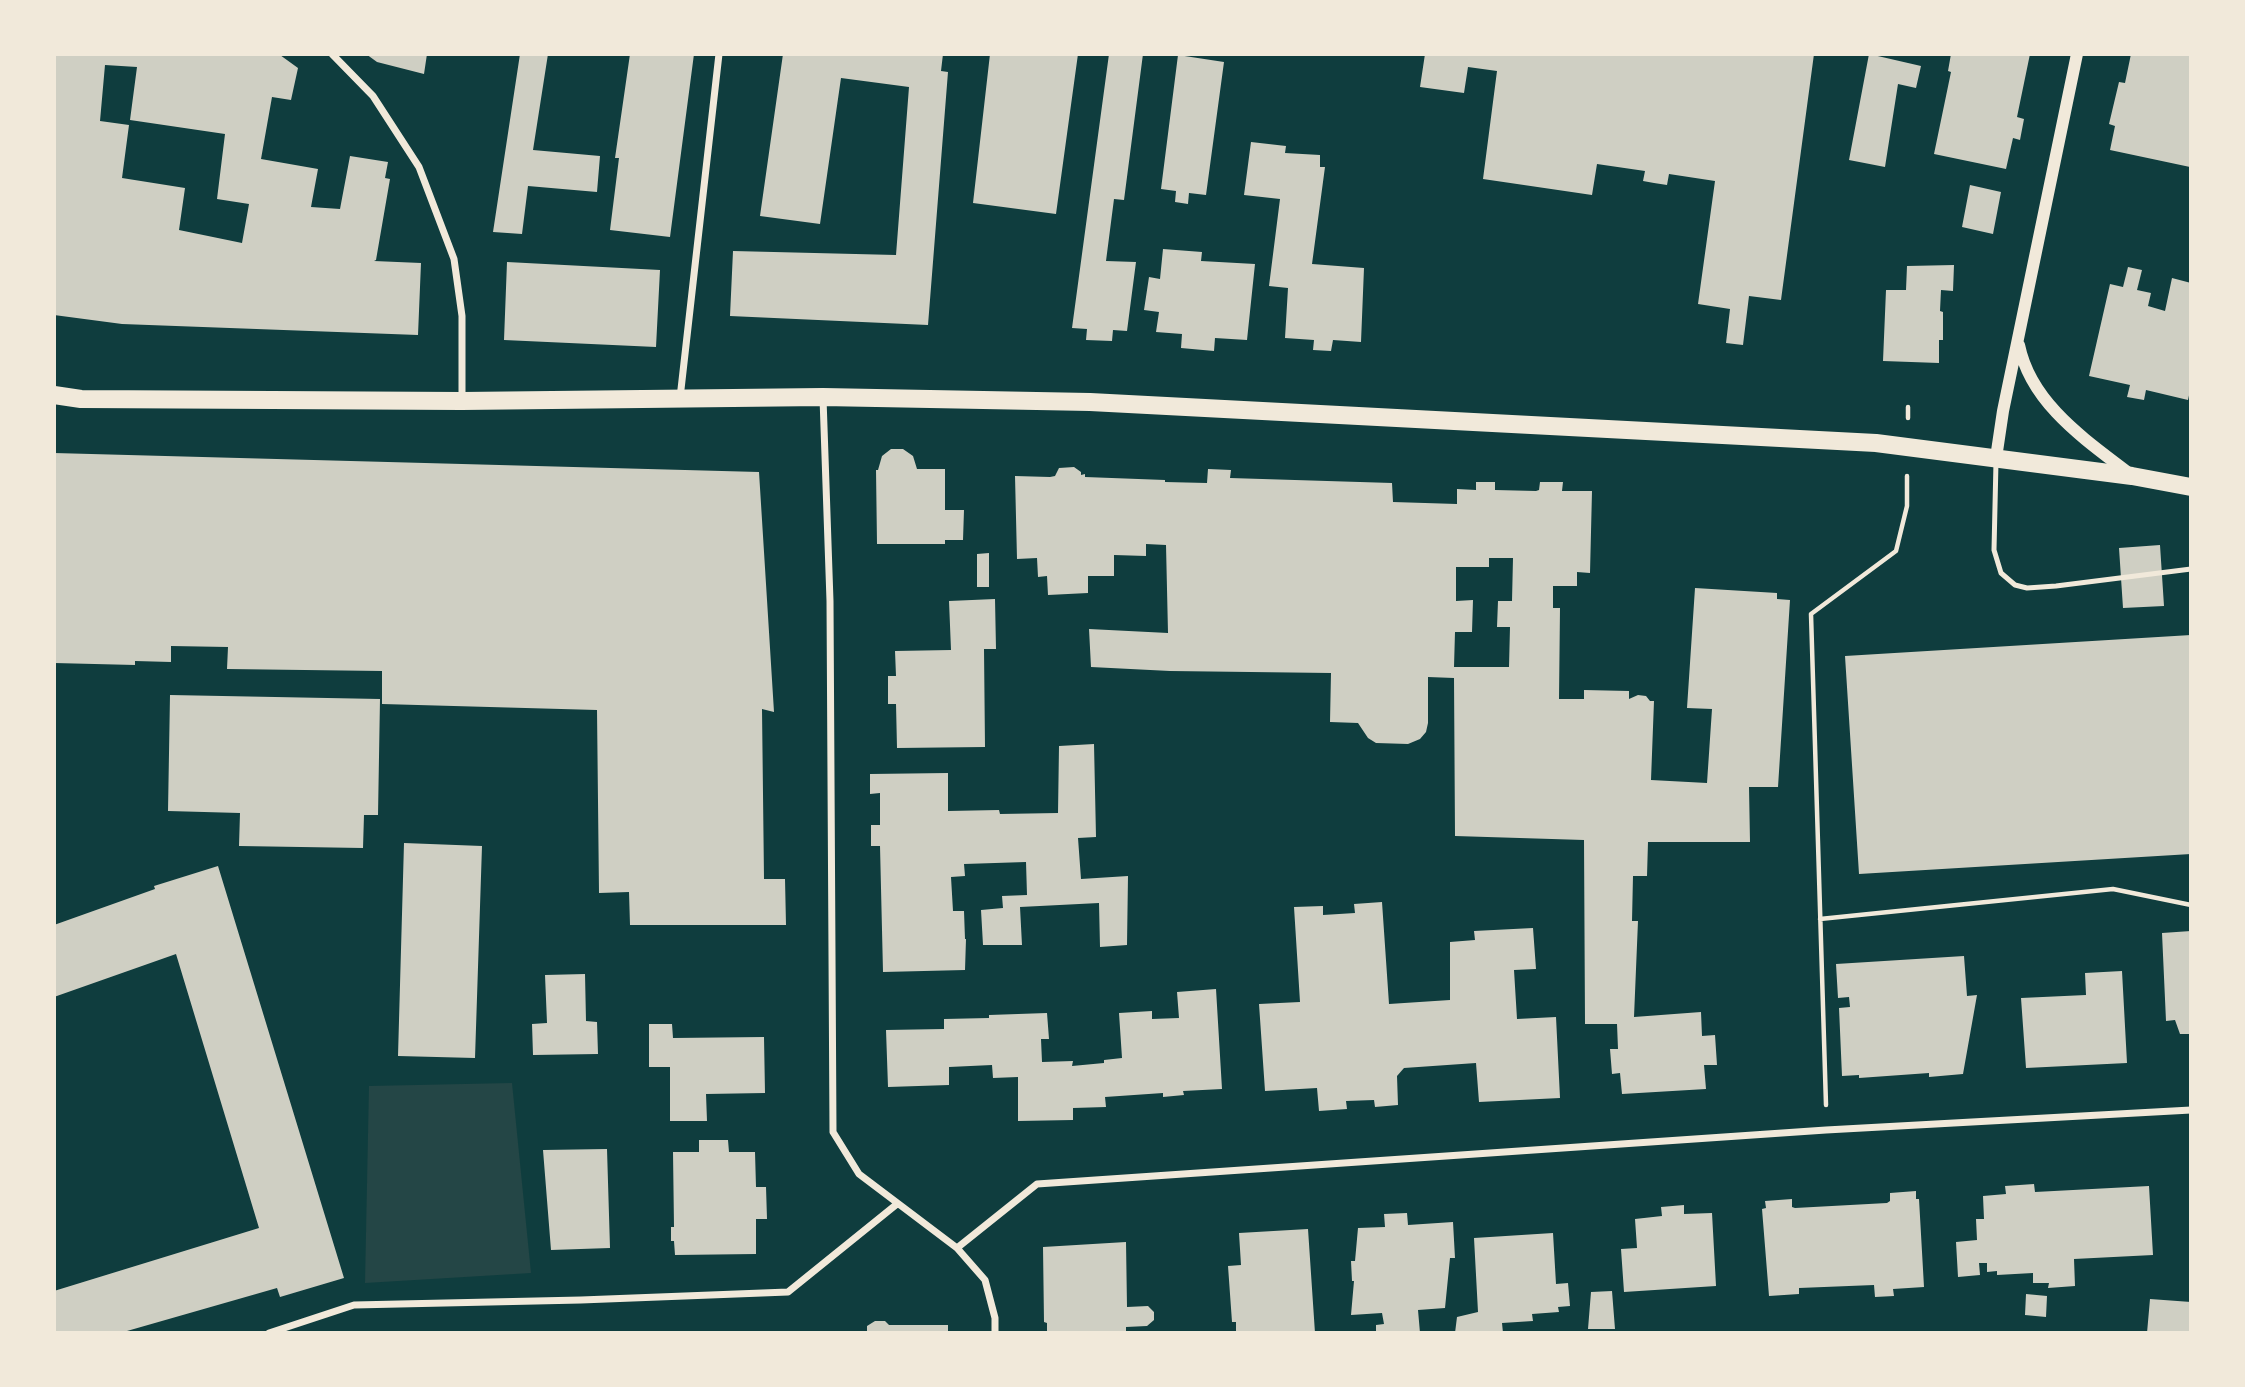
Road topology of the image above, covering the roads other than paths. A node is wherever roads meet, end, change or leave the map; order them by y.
1 (332, 54) edge
2 (719, 54) edge
3 (2077, 54) edge
4 (2018, 338) junction
5 (54, 395) edge
6 (823, 397) junction
7 (680, 399) junction
8 (463, 401) junction
9 (1996, 458) junction
10 (2132, 476) junction
11 (2191, 487) edge
12 (2191, 569) edge
13 (2191, 1110) edge
14 (897, 1204) junction
15 (957, 1248) junction
16 (269, 1333) edge
17 (995, 1333) edge

1 - 8 street
2 - 7 street
3 - 4 street
4 - 9 street
4 - 10 street
5 - 8 main road
6 - 7 main road
6 - 9 main road
6 - 14 street
7 - 8 main road
9 - 10 main road
9 - 12 lane
10 - 11 main road
13 - 15 street
14 - 15 street
14 - 16 street
15 - 17 street

